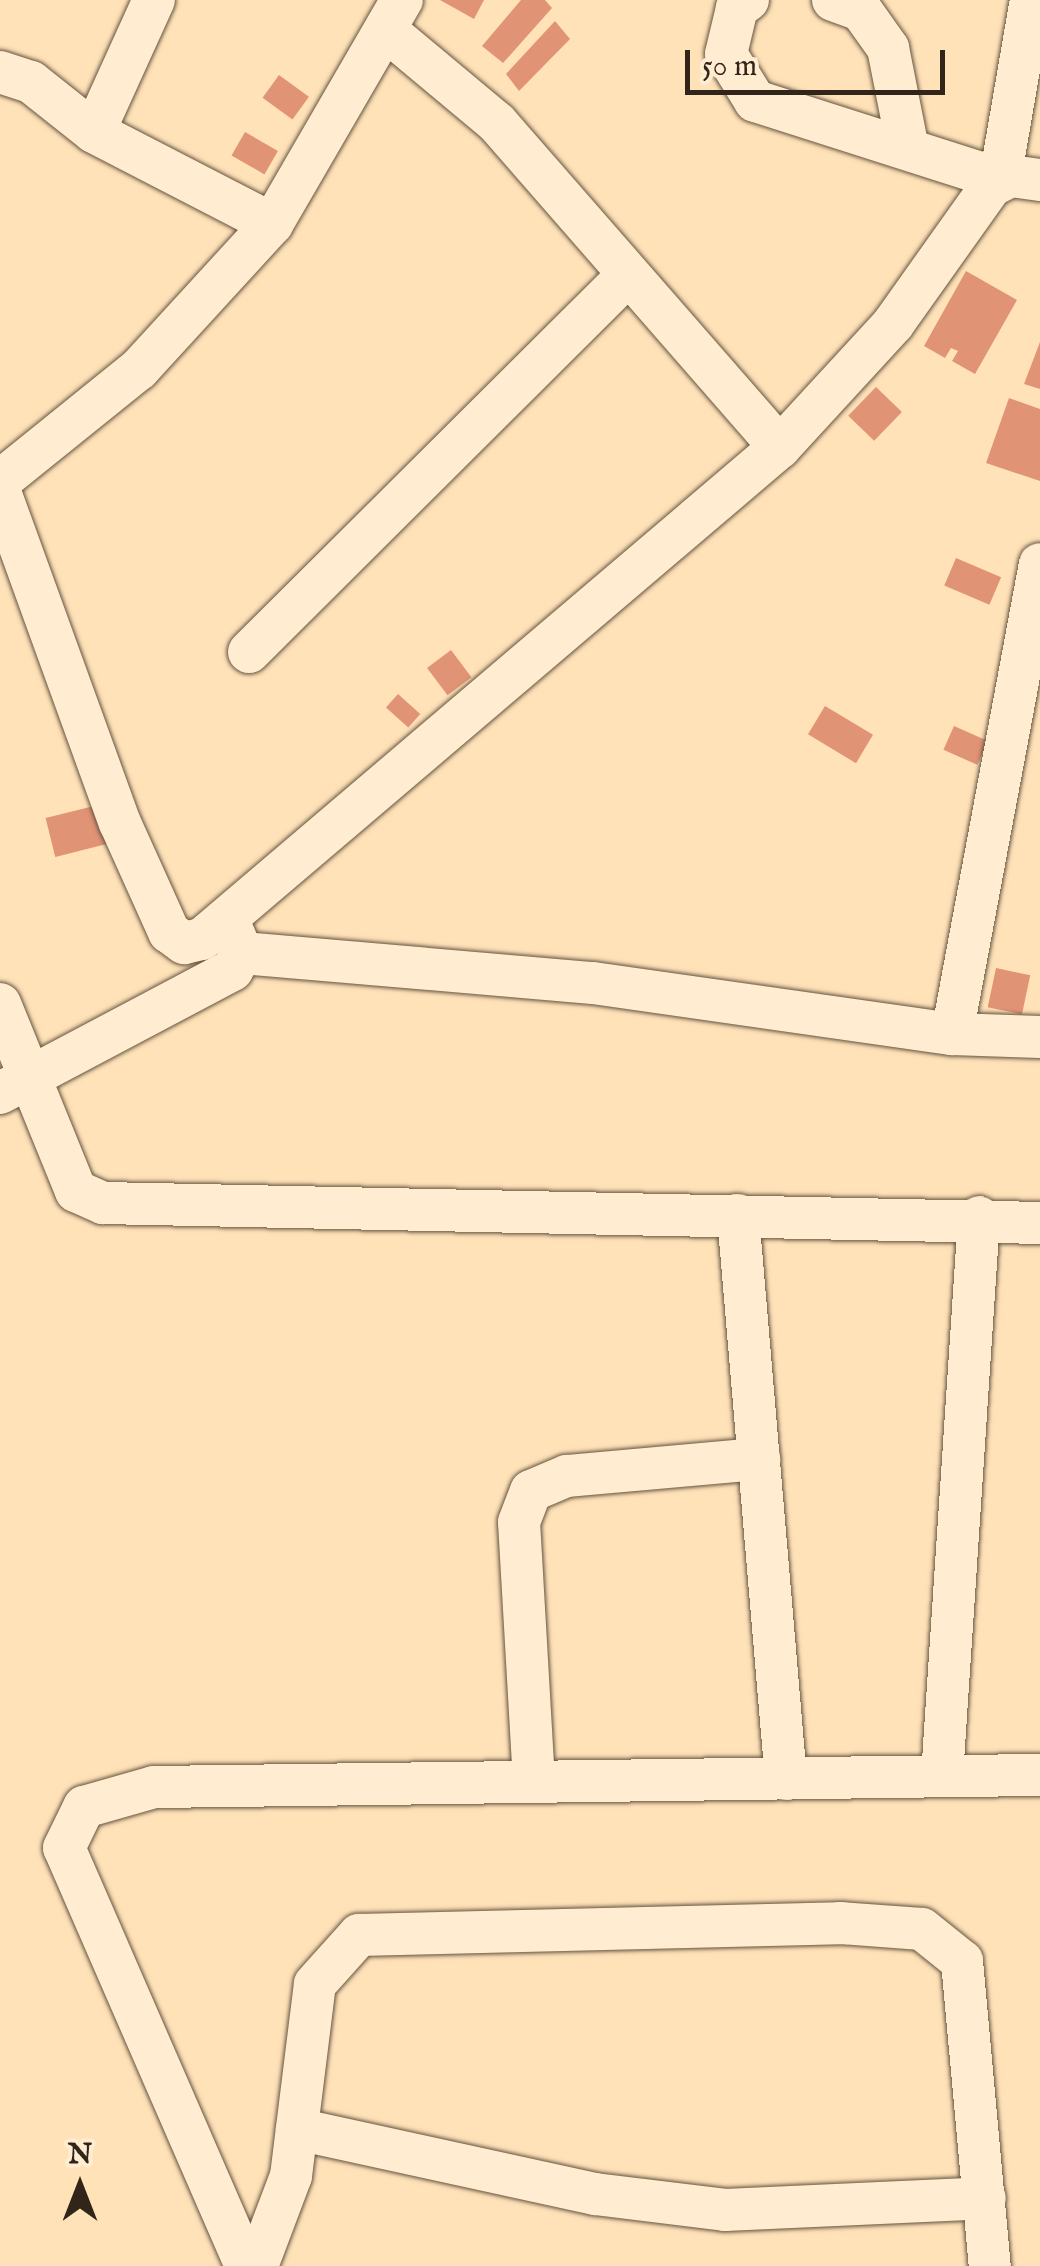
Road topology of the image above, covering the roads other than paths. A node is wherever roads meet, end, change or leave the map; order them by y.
1 (154, 0) edge
2 (748, 0) edge
3 (833, 0) edge
4 (1032, 0) edge
5 (394, 15) edge
6 (0, 72) edge
7 (94, 132) junction
8 (908, 150) junction
9 (1020, 180) edge
10 (272, 224) junction
11 (628, 275) junction
12 (780, 447) junction
13 (0, 481) edge
14 (0, 492) edge
15 (1040, 564) edge
16 (249, 652) dead end
17 (234, 934) junction
18 (0, 1004) edge
19 (952, 1034) junction
20 (1040, 1037) edge
21 (16, 1084) edge
22 (738, 1215) junction
23 (979, 1218) junction
24 (1040, 1223) edge
25 (758, 1458) junction
26 (1040, 1775) edge
27 (942, 1776) junction
28 (786, 1779) junction
29 (534, 1782) junction
30 (298, 2129) junction
31 (985, 2198) junction
32 (246, 2266) edge
33 (257, 2266) edge
34 (990, 2266) edge

1 - 7 street
2 - 8 street
3 - 8 street
4 - 9 street
5 - 10 street
5 - 11 street
6 - 7 street
7 - 10 street
8 - 9 street
9 - 12 street
10 - 13 street
11 - 12 street
11 - 16 street
12 - 17 street
14 - 17 street
15 - 19 street
17 - 19 street
17 - 21 street
18 - 21 street
19 - 20 street
21 - 22 street
22 - 23 street
22 - 25 street
23 - 24 street
23 - 27 street
25 - 28 street
25 - 29 street
26 - 27 street
27 - 28 street
28 - 29 street
29 - 32 street
30 - 31 street
30 - 31 street
30 - 33 street
31 - 34 street

